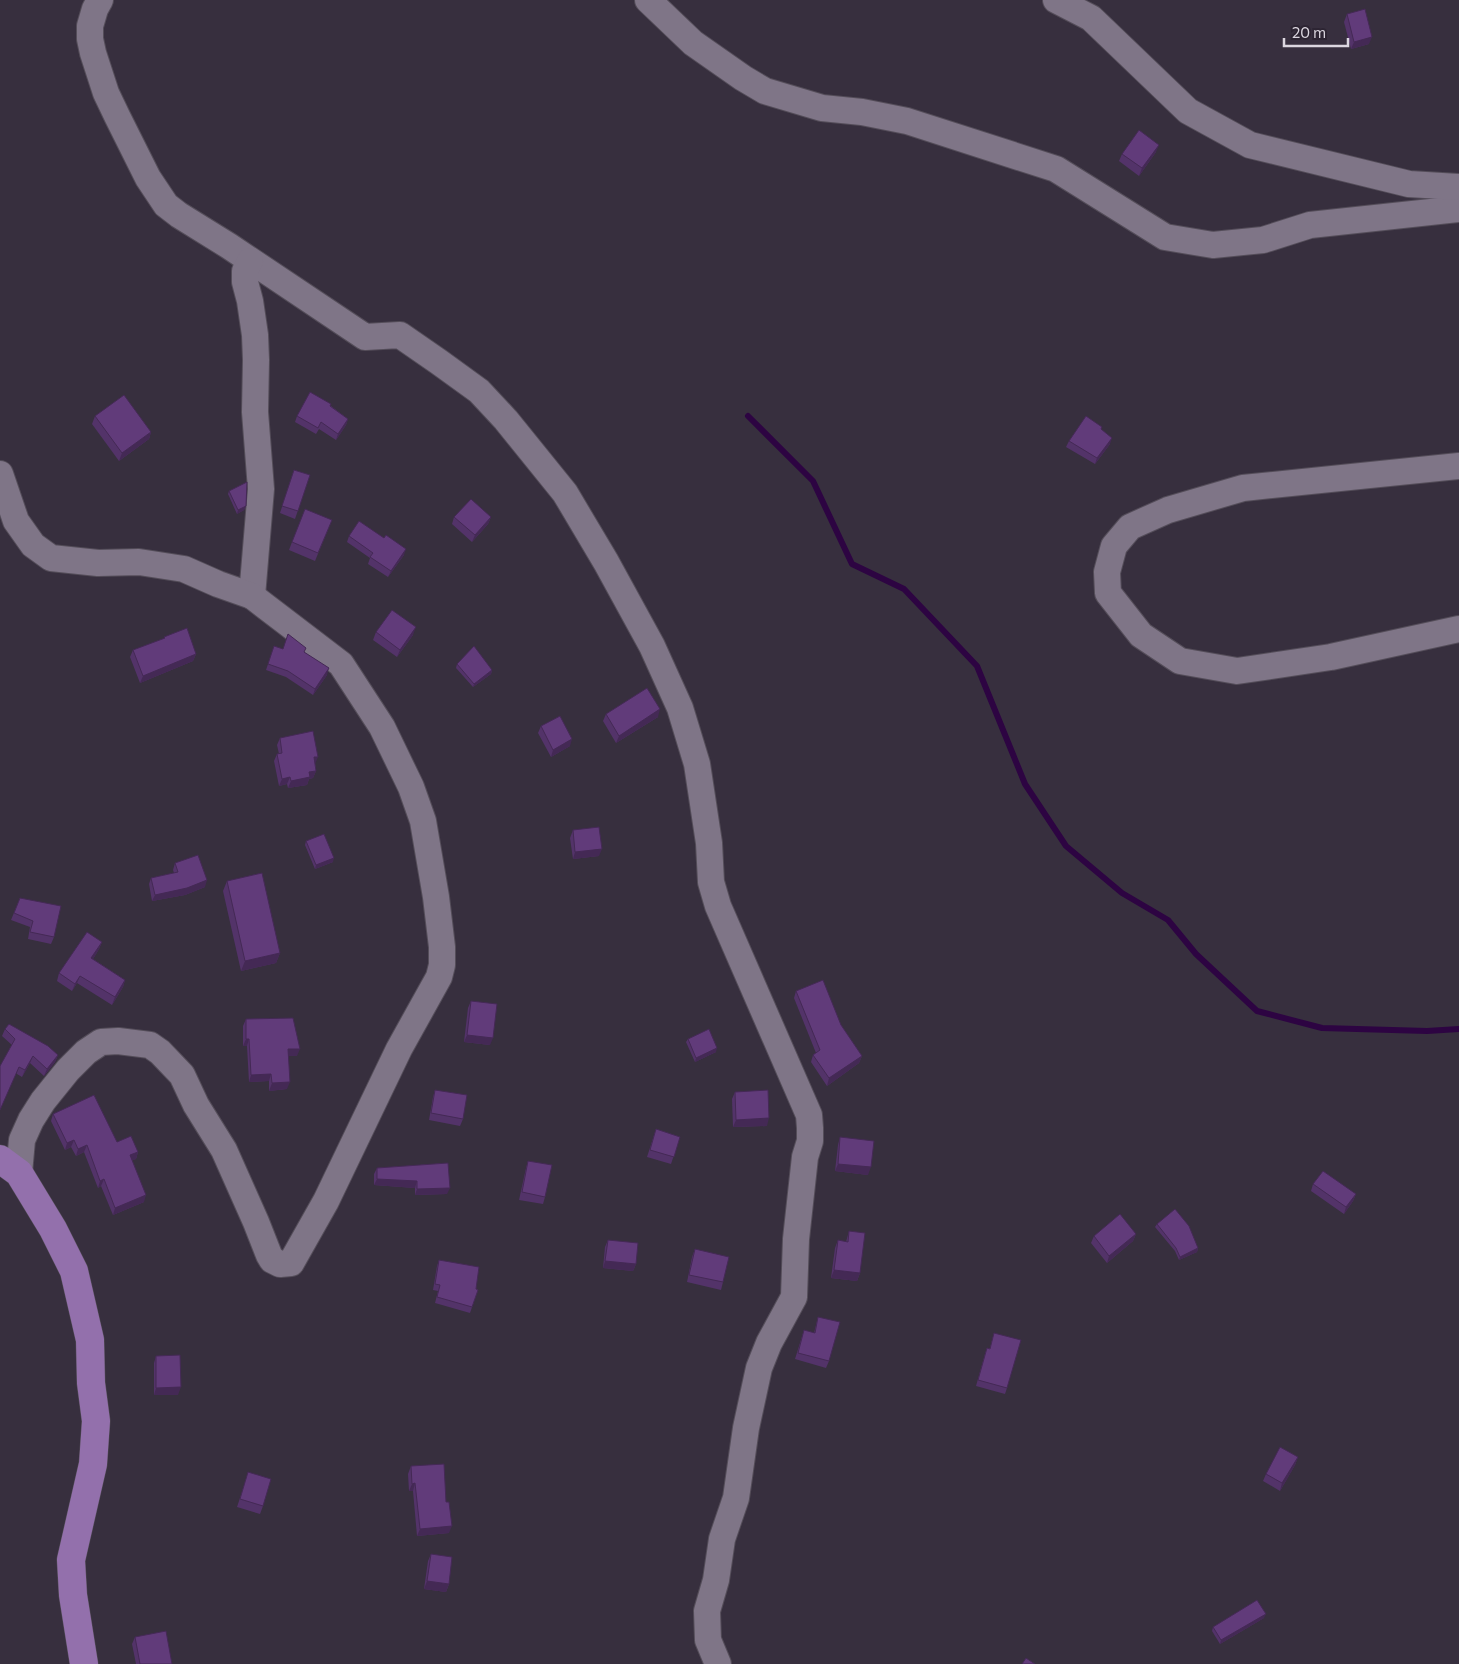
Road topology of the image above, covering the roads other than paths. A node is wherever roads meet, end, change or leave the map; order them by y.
1 (100, 0) edge
2 (648, 0) edge
3 (1056, 0) edge
4 (1459, 187) edge
5 (1459, 209) edge
6 (250, 261) junction
7 (1459, 466) edge
8 (0, 474) edge
9 (252, 596) junction
10 (1459, 629) edge
11 (10, 1166) edge
12 (84, 1664) edge
13 (718, 1664) edge

1 - 6 street
2 - 5 street
3 - 4 street
6 - 9 street
6 - 13 street
7 - 10 street
8 - 9 street
9 - 11 street
11 - 12 main road

